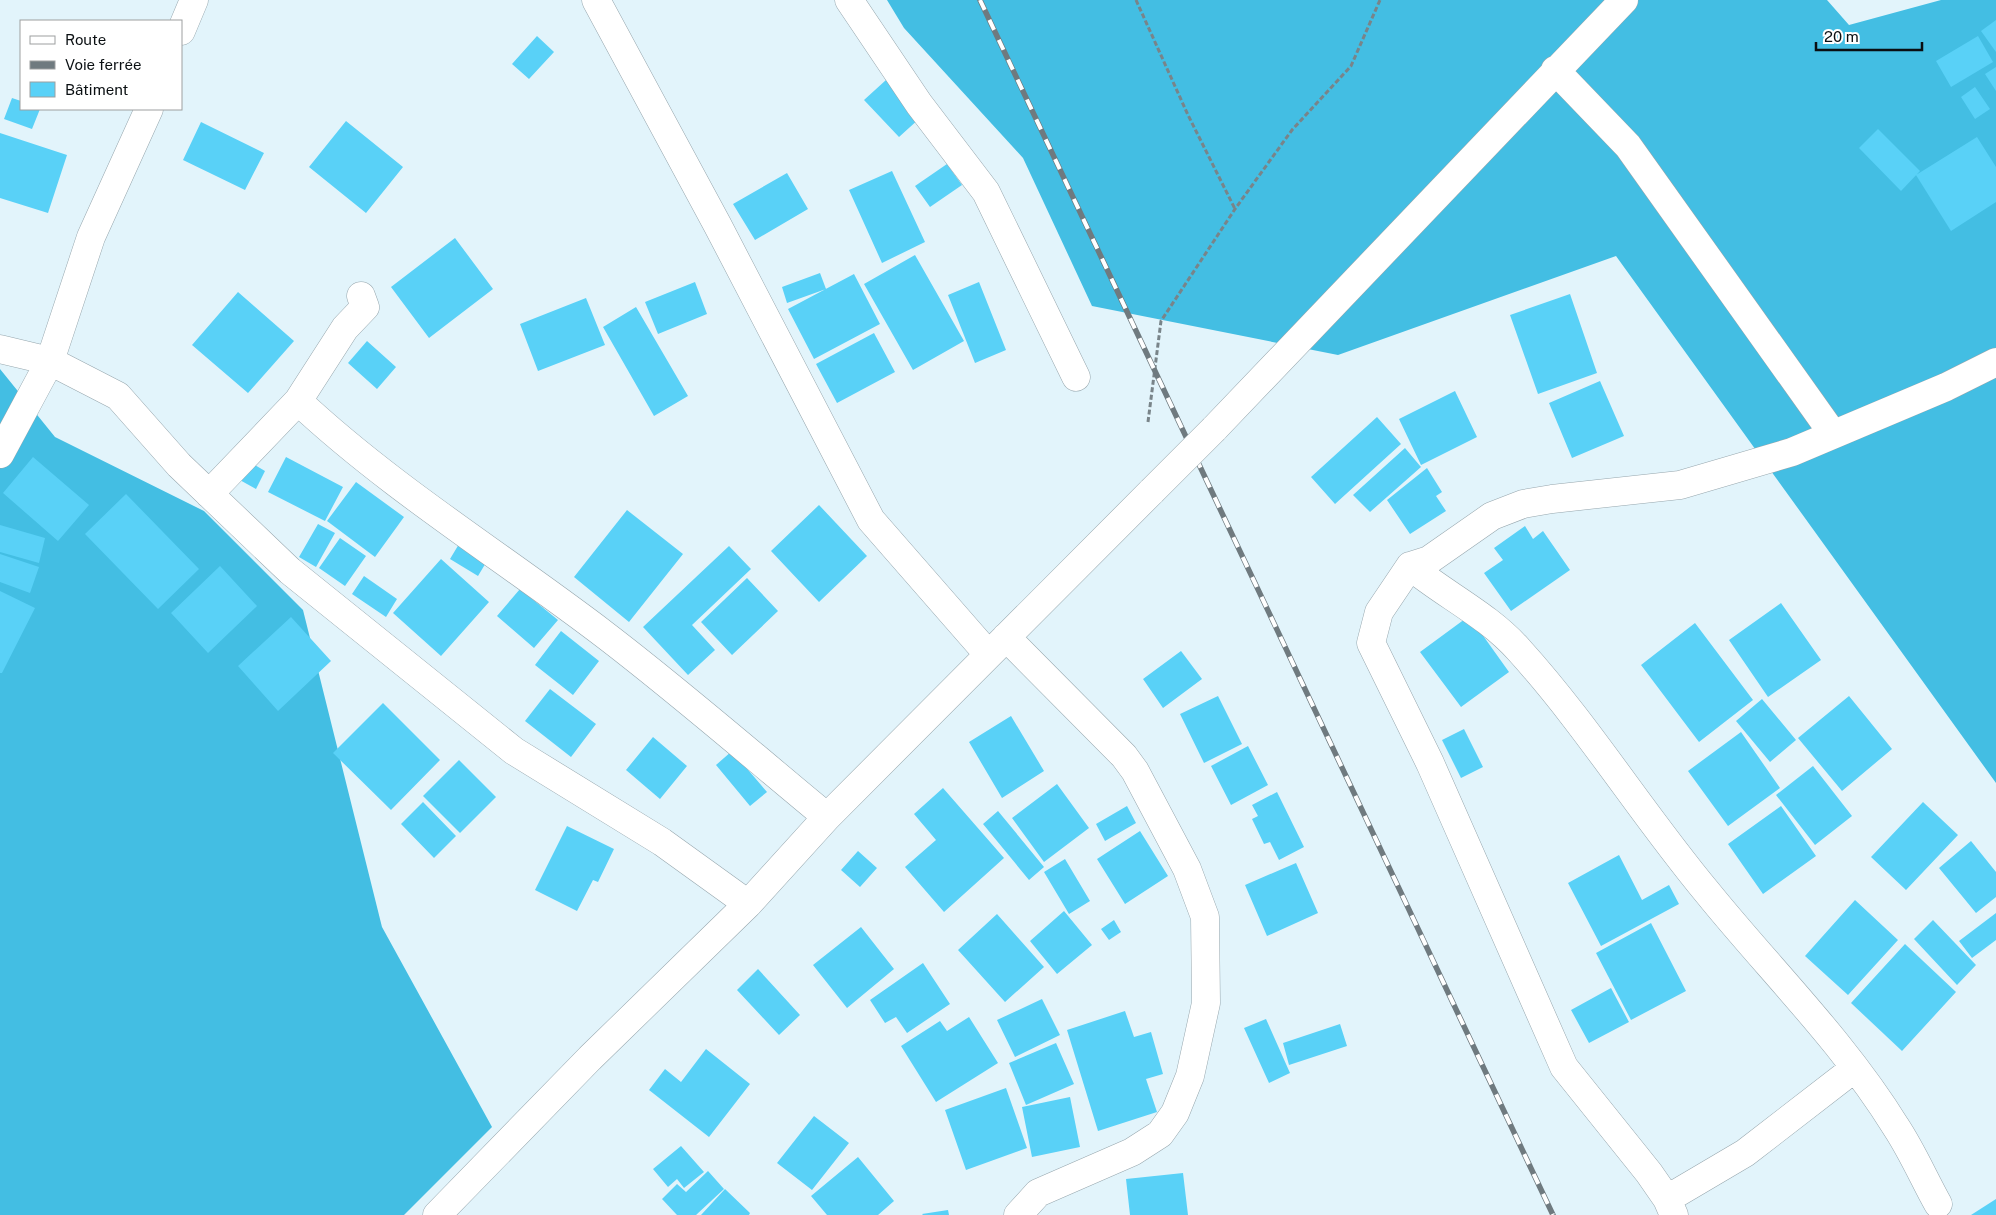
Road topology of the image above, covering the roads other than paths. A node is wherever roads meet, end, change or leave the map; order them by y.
1 (194, 0) edge
2 (596, 0) edge
3 (849, 0) edge
4 (1624, 0) edge
5 (182, 29) edge
6 (1555, 70) junction
7 (149, 110) edge
8 (362, 296) dead end
9 (0, 349) edge
10 (50, 361) junction
11 (1996, 362) edge
12 (1076, 377) dead end
13 (298, 401) junction
14 (1833, 434) junction
15 (0, 454) edge
16 (209, 494) junction
17 (1410, 566) junction
18 (997, 646) junction
19 (827, 817) junction
20 (748, 904) junction
21 (1855, 1068) junction
22 (1938, 1204) dead end
23 (1671, 1207) edge
24 (438, 1215) edge
25 (1018, 1215) edge

1 - 5 street
2 - 18 street
3 - 12 street
4 - 6 street
6 - 14 street
6 - 18 street, bridge
7 - 10 street
8 - 13 street
9 - 10 street
10 - 15 street
10 - 16 street
11 - 14 street
13 - 16 street
13 - 19 street
14 - 17 street
16 - 20 street
17 - 21 street
17 - 23 street
18 - 19 street
18 - 25 street
19 - 20 street
20 - 24 street
21 - 22 street
21 - 23 street

